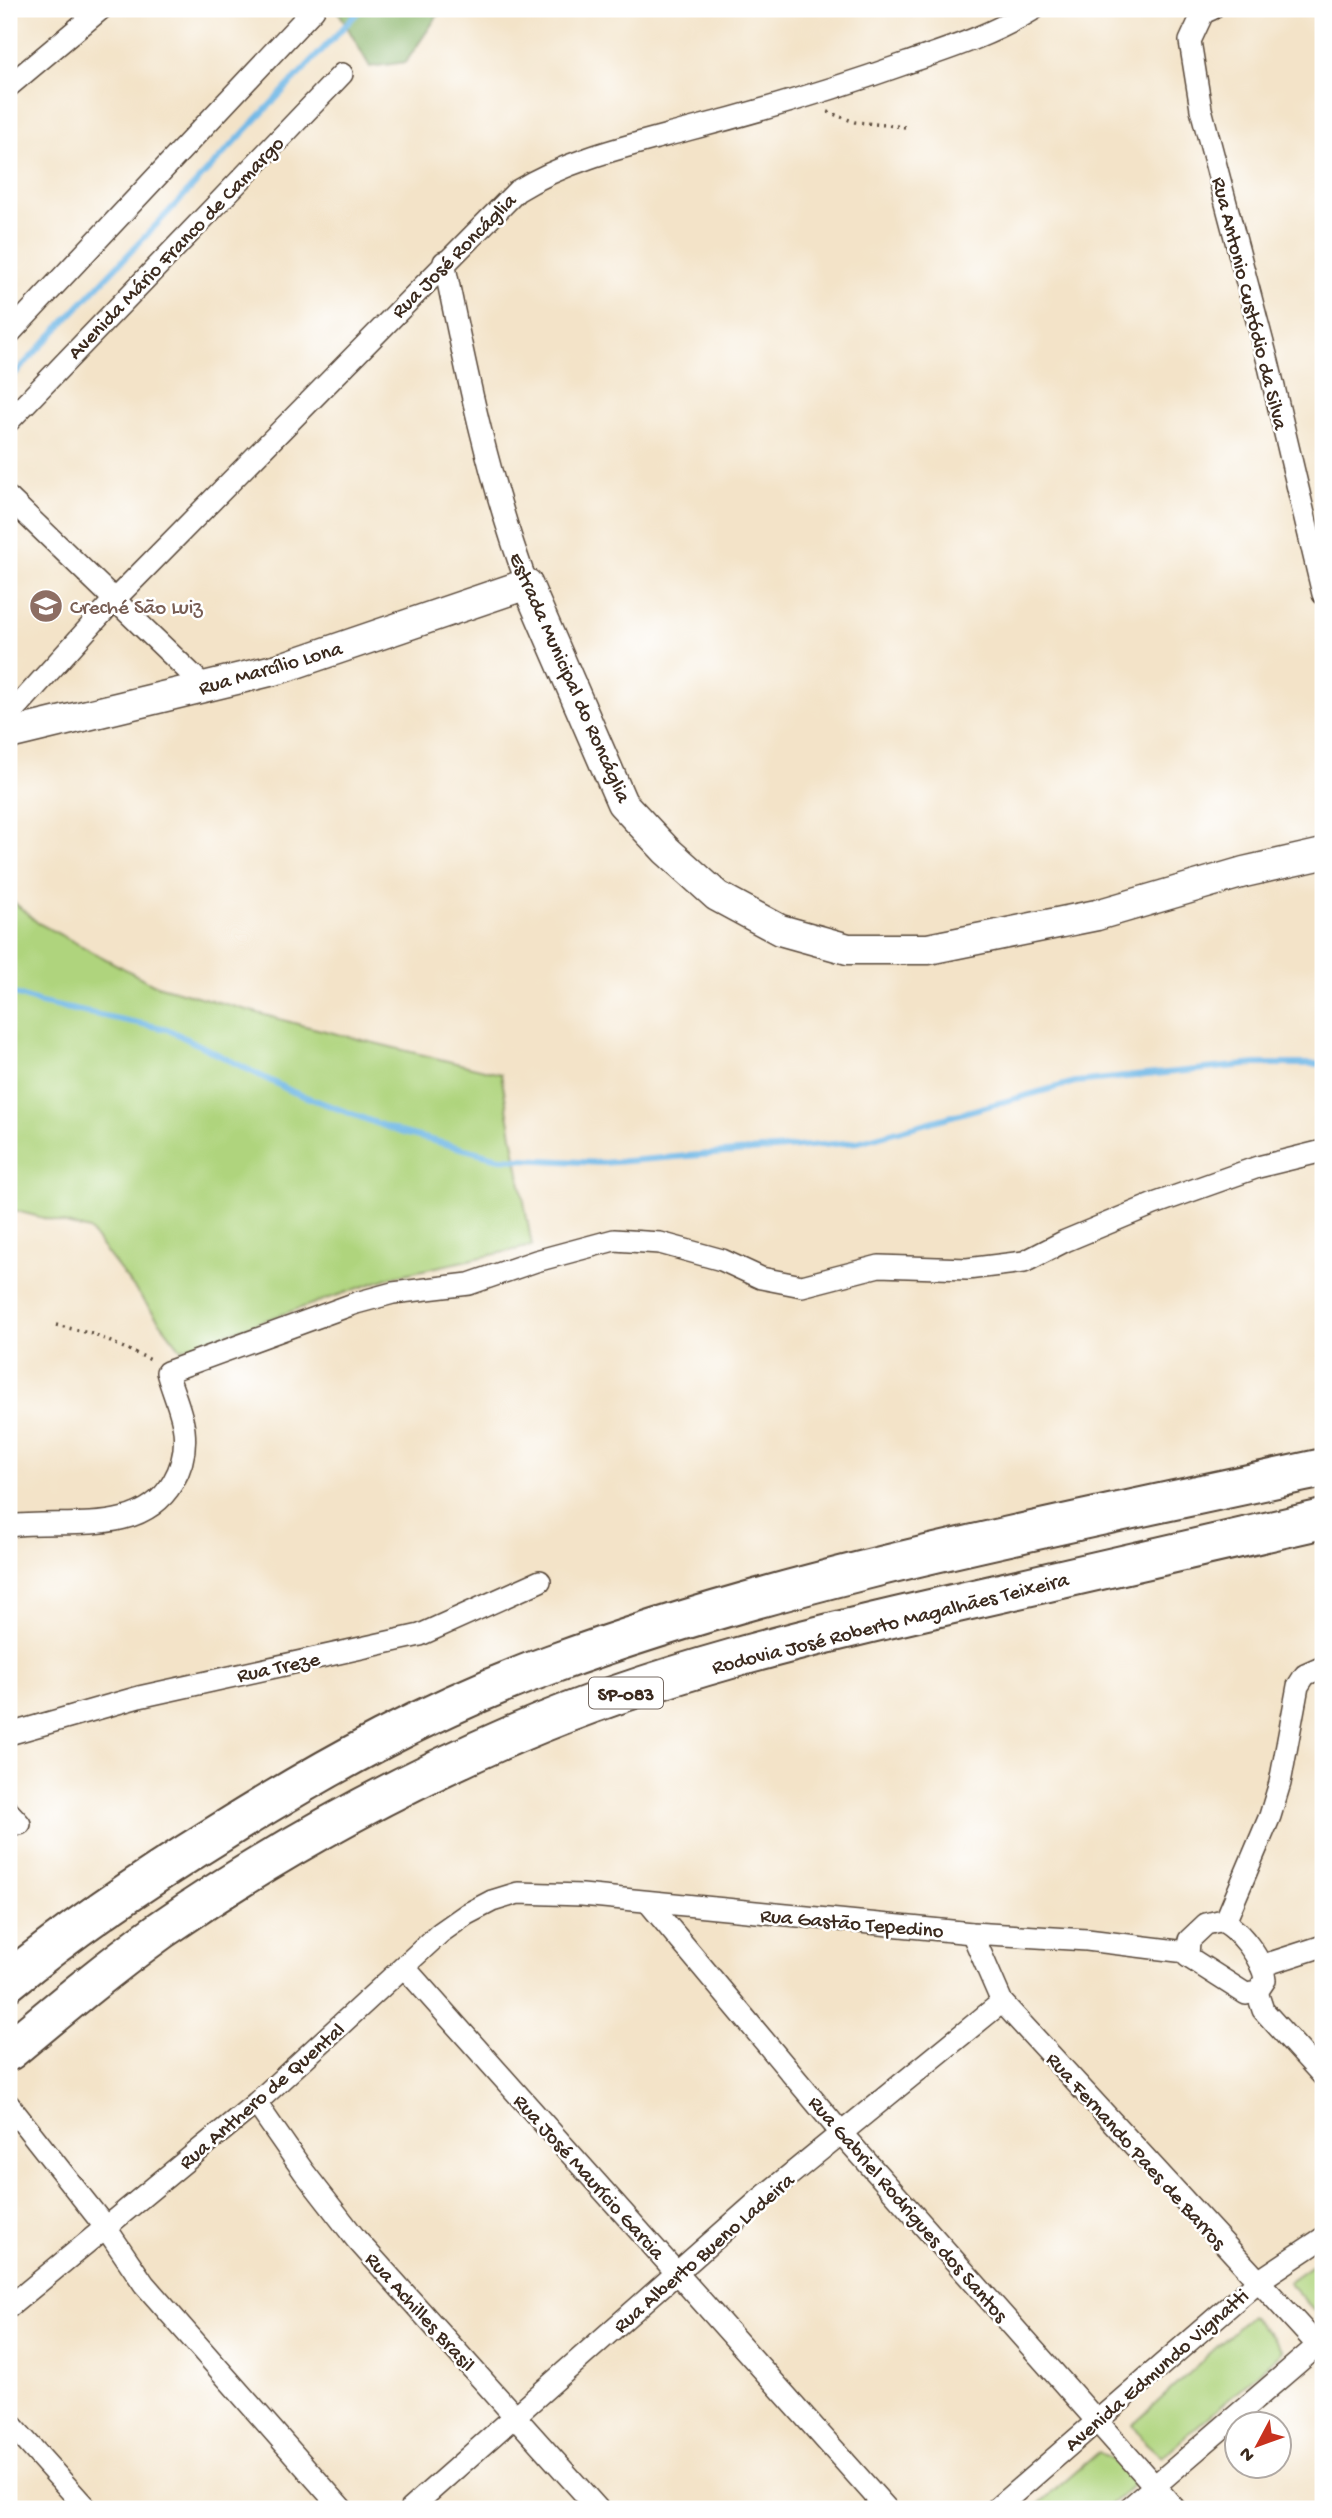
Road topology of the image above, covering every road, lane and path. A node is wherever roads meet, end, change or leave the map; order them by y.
1 (102, 9) edge
2 (314, 9) edge
3 (1034, 9) edge
4 (1208, 11) edge
5 (342, 74) dead end
6 (9, 86) edge
7 (804, 99) junction
8 (906, 127) dead end
9 (443, 262) junction
10 (9, 334) edge
11 (9, 421) edge
12 (9, 498) edge
13 (527, 584) junction
14 (1323, 594) edge
15 (114, 600) junction
16 (205, 687) junction
17 (9, 716) edge
18 (9, 734) edge
19 (1323, 854) edge
20 (1323, 1151) edge
21 (56, 1325) dead end
22 (167, 1372) junction
23 (1323, 1468) edge
24 (1323, 1519) edge
25 (9, 1526) edge
26 (540, 1581) dead end
27 (1323, 1667) edge
28 (9, 1734) edge
29 (518, 1893) joint
30 (648, 1902) junction
31 (1225, 1922) junction
32 (972, 1933) junction
33 (1323, 1946) edge
34 (1186, 1952) junction
35 (1261, 1966) junction
36 (405, 1968) junction
37 (9, 1981) edge
38 (1257, 1992) junction
39 (1002, 2002) junction
40 (9, 2051) edge
41 (1323, 2077) edge
42 (256, 2104) junction
43 (9, 2105) edge
44 (842, 2134) junction
45 (106, 2228) junction
46 (1323, 2238) edge
47 (676, 2274) junction
48 (1257, 2282) junction
49 (9, 2306) edge
50 (1321, 2346) edge
51 (516, 2417) junction
52 (1097, 2420) junction
53 (9, 2422) edge
54 (1154, 2486) junction
55 (87, 2509) edge
56 (342, 2509) edge
57 (410, 2509) edge
58 (597, 2509) edge
59 (887, 2509) edge
60 (996, 2509) edge
61 (1128, 2509) edge
62 (1175, 2509) edge

1 - 6 street
2 - 10 street
3 - 7 street, Rua José Roncáglia
4 - 14 street, Rua Antonio Custódio da Silva
5 - 11 street, Avenida Mário Franco de Camargo
7 - 8 path
7 - 9 street, Rua José Roncáglia
9 - 13 street, Estrada Municipal do Roncáglia
9 - 15 street, Rua José Roncáglia
12 - 15 street
13 - 16 street, Rua Marcílio Lona
13 - 19 street, Estrada Municipal do Roncáglia
15 - 16 street
15 - 17 street, Rua José Roncáglia
16 - 18 street, Rua Marcílio Lona
20 - 22 street
21 - 22 path
22 - 25 street
23 - 37 highway, SP-083
24 - 40 highway, Rodovia José Roberto Magalhães Teixeira / SP-083
26 - 28 street, Rua Treze
27 - 31 street
29 - 30 street, Rua Gastão Tepedino
29 - 36 street, Rua Anthero de Quental
30 - 32 street, Rua Gastão Tepedino
30 - 44 street, Rua Gabriel Rodrigues dos Santos
31 - 34 street
31 - 35 street
32 - 34 street, Rua Gastão Tepedino
32 - 39 street, Rua Fernando Paes de Barros
33 - 35 street
34 - 38 street
35 - 38 street
36 - 42 street, Rua Anthero de Quental
36 - 47 street, Rua José Maurício Garcia
38 - 41 street
39 - 44 street, Rua Alberto Bueno Ladeira
39 - 48 street, Rua Fernando Paes de Barros
42 - 45 street, Rua Anthero de Quental
42 - 51 street, Rua Achilles Brasil
43 - 45 street
44 - 47 street, Rua Alberto Bueno Ladeira
44 - 52 street, Rua Gabriel Rodrigues dos Santos
45 - 49 street, Rua Anthero de Quental
45 - 56 street
46 - 48 street, Avenida Edmundo Vignatti
47 - 51 street, Rua Alberto Bueno Ladeira
47 - 59 street, Rua José Maurício Garcia
48 - 50 street, Rua Fernando Paes de Barros
48 - 52 street, Avenida Edmundo Vignatti
50 - 54 street
51 - 57 street, Rua Alberto Bueno Ladeira
51 - 58 street, Rua Achilles Brasil
52 - 54 street, Rua Gabriel Rodrigues dos Santos
52 - 60 street, Avenida Edmundo Vignatti
53 - 55 street
54 - 61 street
54 - 62 street, Rua Gabriel Rodrigues dos Santos

